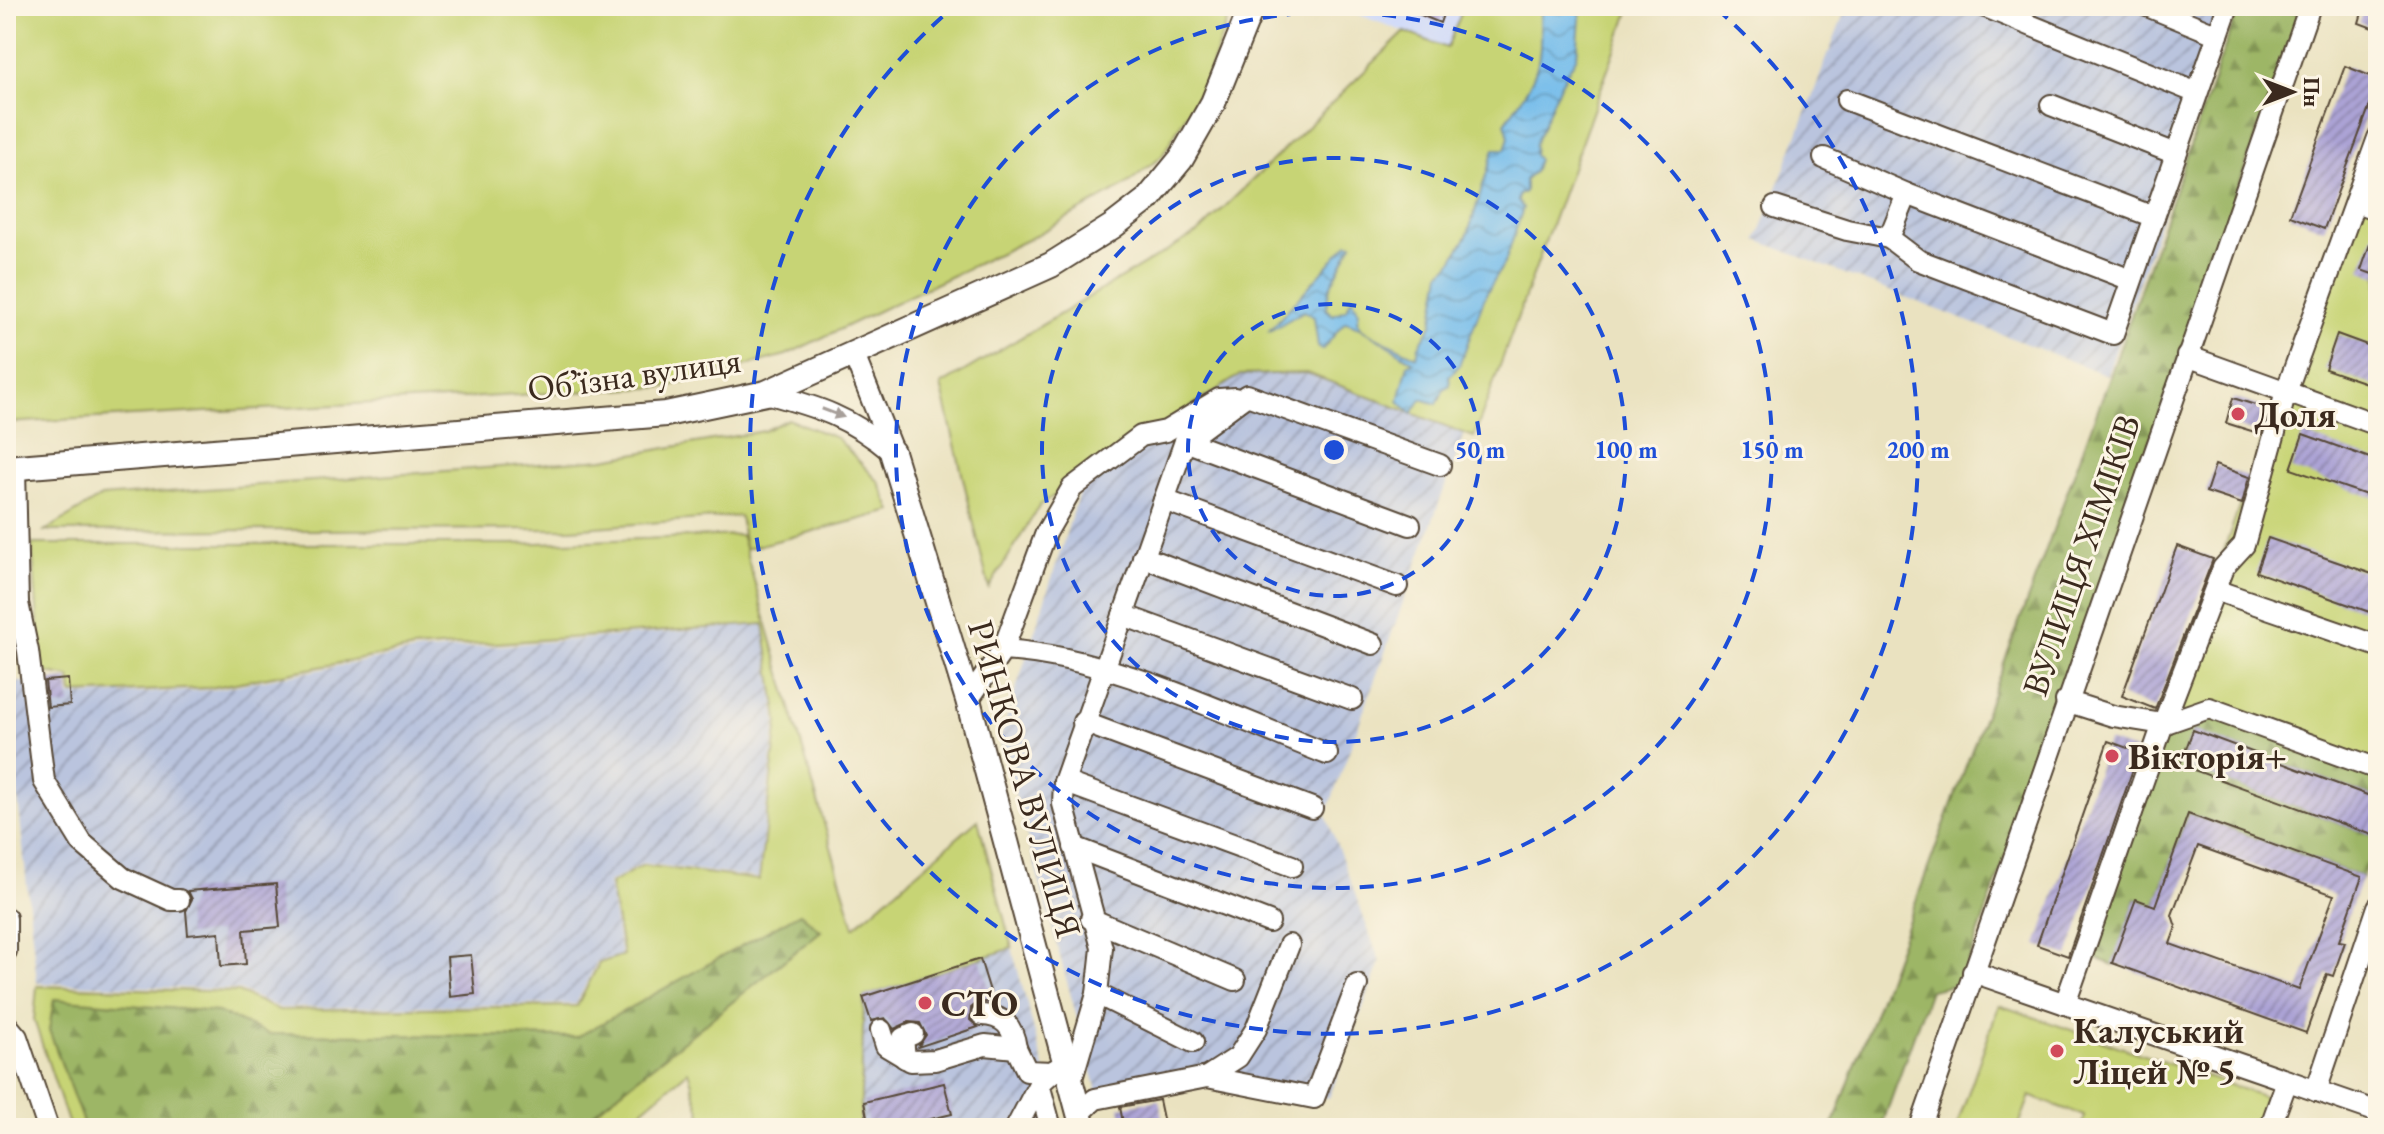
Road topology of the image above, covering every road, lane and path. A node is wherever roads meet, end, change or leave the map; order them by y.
1 (1252, 6) edge
2 (1983, 6) edge
3 (2147, 6) edge
4 (2228, 6) edge
5 (2310, 6) edge
6 (2218, 35) junction
7 (2197, 93) junction
8 (1847, 100) dead end
9 (2051, 105) dead end
10 (2378, 138) edge
11 (2176, 154) junction
12 (1824, 158) dead end
13 (1907, 194) junction
14 (2356, 202) junction
15 (1775, 207) dead end
16 (2378, 210) edge
17 (2154, 217) junction
18 (1889, 238) junction
19 (2131, 280) junction
20 (854, 355) junction
21 (2187, 356) junction
22 (2286, 392) junction
23 (766, 393) junction
24 (1247, 395) junction
25 (2378, 425) edge
26 (1185, 441) junction
27 (892, 452) junction
28 (1440, 465) dead end
29 (10, 468) edge
30 (1164, 500) junction
31 (1410, 525) dead end
32 (1143, 557) junction
33 (1397, 586) dead end
34 (2215, 590) junction
35 (18, 603) junction
36 (1123, 615) junction
37 (6, 635) edge
38 (1373, 644) dead end
39 (2378, 646) edge
40 (1003, 650) junction
41 (1103, 668) junction
42 (1352, 699) dead end
43 (968, 700) junction
44 (2066, 701) junction
45 (1083, 722) junction
46 (2163, 724) junction
47 (1327, 754) dead end
48 (2378, 769) edge
49 (1064, 782) junction
50 (1312, 808) dead end
51 (1074, 847) junction
52 (1292, 866) dead end
53 (179, 900) dead end
54 (2378, 907) edge
55 (6, 918) edge
56 (1091, 919) junction
57 (1269, 922) dead end
58 (1289, 945) dead end
59 (6, 951) edge
60 (1973, 972) junction
61 (1235, 980) dead end
62 (1357, 985) dead end
63 (1097, 994) junction
64 (2065, 1004) junction
65 (982, 1015) dead end
66 (6, 1024) edge
67 (881, 1030) dead end
68 (913, 1034) dead end
69 (1193, 1042) dead end
70 (1016, 1048) junction
71 (905, 1058) junction
72 (1057, 1075) junction
73 (1207, 1077) junction
74 (2287, 1081) junction
75 (2316, 1091) junction
76 (2378, 1112) edge
77 (1081, 1121) edge
78 (48, 1128) edge
79 (1016, 1128) edge
80 (1051, 1128) edge
81 (1920, 1128) edge
82 (2270, 1128) edge

1 - 20 main road, Обʼїзна вулиця
2 - 7 street
3 - 6 street
4 - 6 street
5 - 21 street, ВУЛИЦЯ ХІМІКІВ
6 - 7 street
7 - 11 street
8 - 17 street
9 - 11 street
10 - 14 street
11 - 17 street
12 - 13 street
13 - 18 street
13 - 19 street
14 - 16 street
14 - 22 street
15 - 18 street
17 - 19 street
18 - 19 street
20 - 23 main road, Обʼїзна вулиця
20 - 27 street, РИНКОВА ВУЛИЦЯ
21 - 22 street
21 - 44 street, ВУЛИЦЯ ХІМІКІВ
22 - 25 street
22 - 34 street
23 -> 27 street
23 - 29 main road, Обʼїзна вулиця
24 - 26 street
24 - 28 street
24 - 40 street
26 - 30 street
26 - 31 street
27 - 43 main road, РИНКОВА ВУЛИЦЯ
29 - 35 street
30 - 32 street
30 - 33 street
32 - 36 street
32 - 38 street
34 - 39 street
34 - 46 street
35 - 37 street
35 - 53 street
36 - 41 street
36 - 42 street
40 - 41 street
40 - 43 street
41 - 45 street
41 - 47 street
43 - 72 main road, РИНКОВА ВУЛИЦЯ
44 - 46 street
44 - 60 street, ВУЛИЦЯ ХІМІКІВ
45 - 49 street
45 - 50 street
46 - 48 street
46 - 64 street
49 - 51 street
49 - 52 street
51 - 56 street
51 - 57 street
54 - 75 street
55 - 59 street
56 - 61 street
56 - 63 street
58 - 73 street
60 - 64 street
60 - 81 street, ВУЛИЦЯ ХІМІКІВ
62 - 73 street
63 - 69 street
63 - 72 street
64 - 74 street
65 - 70 street
66 - 78 street
67 - 71 street
68 - 71 street
70 - 71 street
70 - 72 street
72 - 77 main road, РИНКОВА ВУЛИЦЯ
72 - 79 street
72 - 80 street
73 - 77 street
74 - 75 street
74 - 82 street
75 - 76 street

